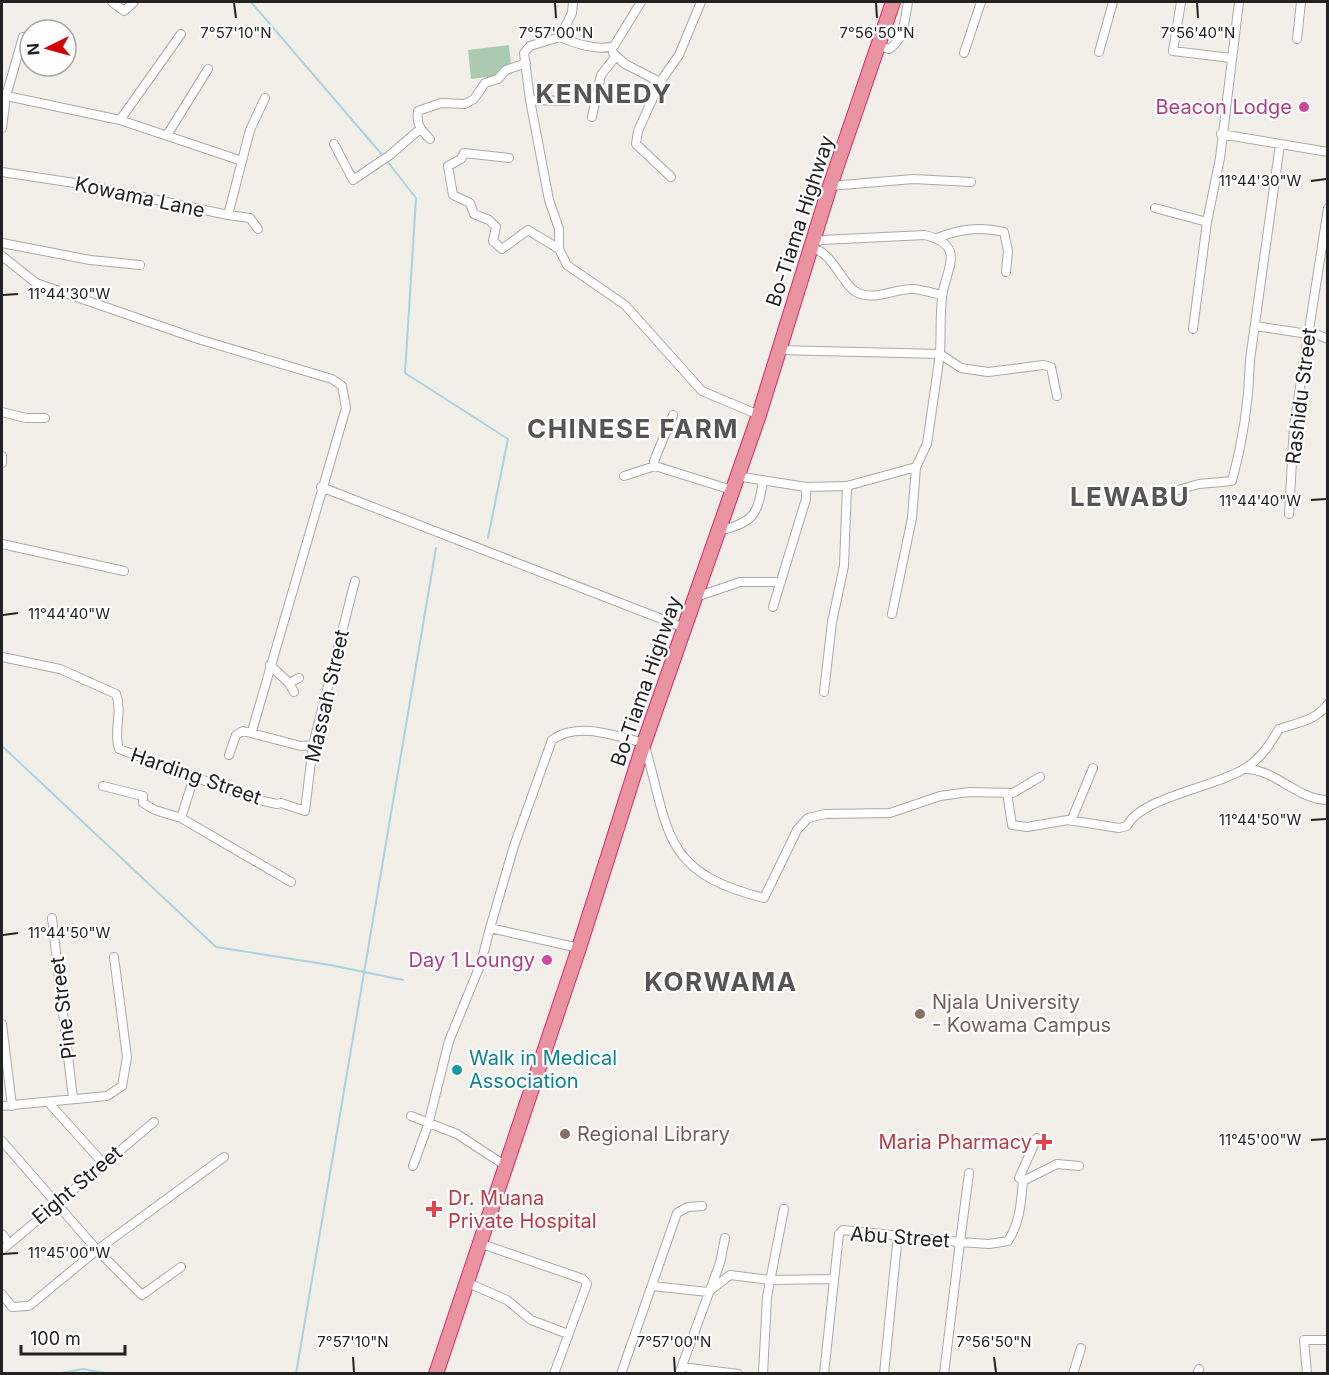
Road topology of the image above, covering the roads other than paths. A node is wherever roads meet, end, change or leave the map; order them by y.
1 (112, 2) edge
2 (134, 2) edge
3 (573, 2) edge
4 (641, 2) edge
5 (701, 2) edge
6 (893, 2) edge
7 (908, 2) edge
8 (981, 2) edge
9 (1113, 2) edge
10 (1181, 2) edge
11 (1239, 2) edge
12 (1301, 2) edge
13 (181, 34) dead end
14 (560, 37) junction
15 (1297, 39) dead end
16 (879, 46) junction
17 (607, 48) junction
18 (1099, 52) dead end
19 (18, 53) edge
20 (964, 53) dead end
21 (616, 56) junction
22 (1232, 58) junction
23 (526, 63) junction
24 (208, 69) dead end
25 (660, 82) junction
26 (4, 96) edge
27 (265, 98) dead end
28 (530, 100) junction
29 (567, 101) dead end
30 (592, 117) dead end
31 (120, 120) junction
32 (2, 128) edge
33 (420, 129) junction
34 (1221, 134) junction
35 (167, 135) junction
36 (430, 139) dead end
37 (334, 144) dead end
38 (1280, 144) junction
39 (1328, 152) edge
40 (509, 158) dead end
41 (242, 161) junction
42 (2, 172) edge
43 (671, 177) dead end
44 (971, 182) dead end
45 (830, 186) junction
46 (1155, 208) dead end
47 (1328, 208) edge
48 (228, 215) junction
49 (1207, 222) junction
50 (258, 229) dead end
51 (937, 238) junction
52 (2, 243) edge
53 (812, 246) junction
54 (560, 249) junction
55 (2, 256) edge
56 (140, 265) dead end
57 (1006, 272) dead end
58 (942, 295) junction
59 (1255, 326) junction
60 (1193, 329) dead end
61 (1308, 333) junction
62 (1328, 339) edge
63 (779, 350) junction
64 (940, 354) junction
65 (1057, 396) dead end
66 (2, 412) edge
67 (759, 415) junction
68 (672, 416) dead end
69 (45, 418) dead end
70 (2, 456) edge
71 (2, 463) edge
72 (655, 466) junction
73 (916, 467) junction
74 (624, 476) dead end
75 (736, 476) junction
76 (763, 480) junction
77 (847, 486) junction
78 (321, 487) junction
79 (806, 487) junction
80 (732, 490) junction
81 (1174, 491) dead end
82 (1289, 514) dead end
83 (717, 532) junction
84 (2, 544) edge
85 (124, 571) dead end
86 (355, 581) dead end
87 (781, 582) junction
88 (696, 597) junction
89 (773, 607) dead end
90 (892, 614) dead end
91 (685, 628) junction
92 (2, 657) edge
93 (270, 665) junction
94 (299, 678) dead end
95 (289, 683) junction
96 (294, 692) dead end
97 (824, 692) dead end
98 (1328, 704) edge
99 (252, 731) junction
100 (644, 743) junction
101 (313, 745) junction
102 (229, 755) dead end
103 (1093, 768) dead end
104 (1245, 769) junction
105 (194, 777) junction
106 (1040, 777) dead end
107 (103, 786) dead end
108 (1007, 793) junction
109 (1328, 800) edge
110 (305, 811) joint
111 (181, 818) junction
112 (1071, 821) junction
113 (291, 882) dead end
114 (52, 918) dead end
115 (490, 928) junction
116 (579, 948) junction
117 (114, 957) dead end
118 (2, 1024) edge
119 (73, 1099) junction
120 (48, 1102) junction
121 (12, 1106) junction
122 (2, 1107) edge
123 (411, 1116) dead end
124 (154, 1122) dead end
125 (428, 1125) junction
126 (1037, 1138) dead end
127 (2, 1141) edge
128 (224, 1157) dead end
129 (103, 1163) junction
130 (413, 1166) dead end
131 (506, 1166) junction
132 (1079, 1166) dead end
133 (969, 1173) dead end
134 (1021, 1180) junction
135 (56, 1203) junction
136 (702, 1206) dead end
137 (784, 1209) dead end
138 (2, 1234) edge
139 (898, 1234) junction
140 (725, 1238) dead end
141 (8, 1242) junction
142 (960, 1242) junction
143 (479, 1243) junction
144 (2, 1250) edge
145 (97, 1250) junction
146 (181, 1267) dead end
147 (770, 1280) junction
148 (834, 1280) junction
149 (466, 1282) junction
150 (652, 1286) junction
151 (708, 1292) junction
152 (2, 1294) edge
153 (568, 1334) junction
154 (1328, 1340) edge
155 (1081, 1348) dead end
156 (680, 1370) edge
157 (436, 1374) edge
158 (554, 1374) edge
159 (621, 1374) edge
160 (738, 1374) edge
161 (763, 1374) edge
162 (824, 1374) edge
163 (884, 1374) edge
164 (944, 1374) edge
165 (1073, 1374) edge
166 (1307, 1374) edge

1 - 2 street
3 - 14 street
4 - 17 street
5 - 25 street
6 - 16 highway, Bo-Tiama Highway
7 - 16 street
8 - 20 street
9 - 18 street
10 - 22 street
11 - 22 street
12 - 15 street
13 - 31 street
14 - 17 street
14 - 23 street
16 - 45 highway, Bo-Tiama Highway
17 - 21 street
19 - 26 street
21 - 25 street
21 - 30 street
22 - 34 street
23 - 28 street
23 - 33 street
24 - 35 street
25 - 43 street
26 - 31 street
26 - 32 street
27 - 41 street, Kowama Lane
28 - 29 street
28 - 54 street
31 - 35 street
33 - 36 street
33 - 37 street
34 - 38 street
34 - 49 street
35 - 41 street
38 - 39 street
38 - 59 street
40 - 54 street
41 - 48 street, Kowama Lane
42 - 48 street, Kowama Lane
44 - 45 street
45 - 53 highway, Bo-Tiama Highway
46 - 49 street
47 - 61 street, Rashidu Street
48 - 50 street
49 - 60 street
51 - 53 street
51 - 57 street
51 - 58 street
52 - 56 street
53 - 58 street
53 - 63 highway, Bo-Tiama Highway
54 - 67 street
55 - 78 street
58 - 64 street
59 - 61 street
59 - 81 street
61 - 62 street
61 - 82 street, Rashidu Street
63 - 64 street
63 - 67 highway, Bo-Tiama Highway
64 - 65 street
64 - 73 street
66 - 69 street
67 - 75 highway, Bo-Tiama Highway
68 - 72 street
70 - 71 street
72 - 74 street
72 - 80 street
73 - 77 street
73 - 90 street
75 - 76 street
75 - 80 highway, Bo-Tiama Highway
76 - 79 street
76 - 83 street
77 - 79 street
77 - 97 street
78 - 91 street
78 - 93 street
79 - 87 street
80 - 83 highway, Bo-Tiama Highway
83 - 88 highway, Bo-Tiama Highway
84 - 85 street
86 - 101 street, Massah Street
87 - 88 street
87 - 89 street
88 - 91 highway, Bo-Tiama Highway
91 - 100 highway, Bo-Tiama Highway
92 - 105 street, Harding Street
93 - 95 street
93 - 99 street
94 - 95 street
95 - 96 street
98 - 104 street
99 - 101 street
99 - 102 street
100 - 108 street
100 - 115 street
100 - 116 highway, Bo-Tiama Highway
101 - 110 street, Massah Street
103 - 112 street
104 - 109 street
104 - 112 street
105 - 110 street, Harding Street
105 - 111 street
106 - 108 street
107 - 111 street
108 - 112 street
111 - 113 street
114 - 119 street, Pine Street
115 - 116 street
115 - 125 street
116 - 131 highway, Bo-Tiama Highway
117 - 119 street
118 - 121 street
119 - 120 street
120 - 121 street
120 - 129 street
121 - 122 street
123 - 125 street
124 - 129 street, Eight Street
125 - 130 street
125 - 131 street
126 - 134 street
127 - 135 street
128 - 145 street
129 - 135 street, Eight Street
131 - 143 highway, Bo-Tiama Highway
132 - 134 street
133 - 142 street, Abu Street
134 - 142 street
135 - 141 street, Eight Street
135 - 145 street
136 - 150 street
137 - 147 street
138 - 141 street
139 - 142 street, Abu Street
139 - 148 street, Abu Street
139 - 163 street
140 - 151 street
141 - 144 street, Eight Street
142 - 164 street
143 - 149 highway, Bo-Tiama Highway
143 - 153 street
145 - 146 street
145 - 152 street
147 - 148 street
147 - 151 street
147 - 161 street
148 - 162 street, Abu Street
149 - 153 street
149 - 157 highway, Bo-Tiama Highway
150 - 151 street
150 - 159 street
151 - 156 street
153 - 158 street
154 - 166 street
155 - 165 street
156 - 160 street

